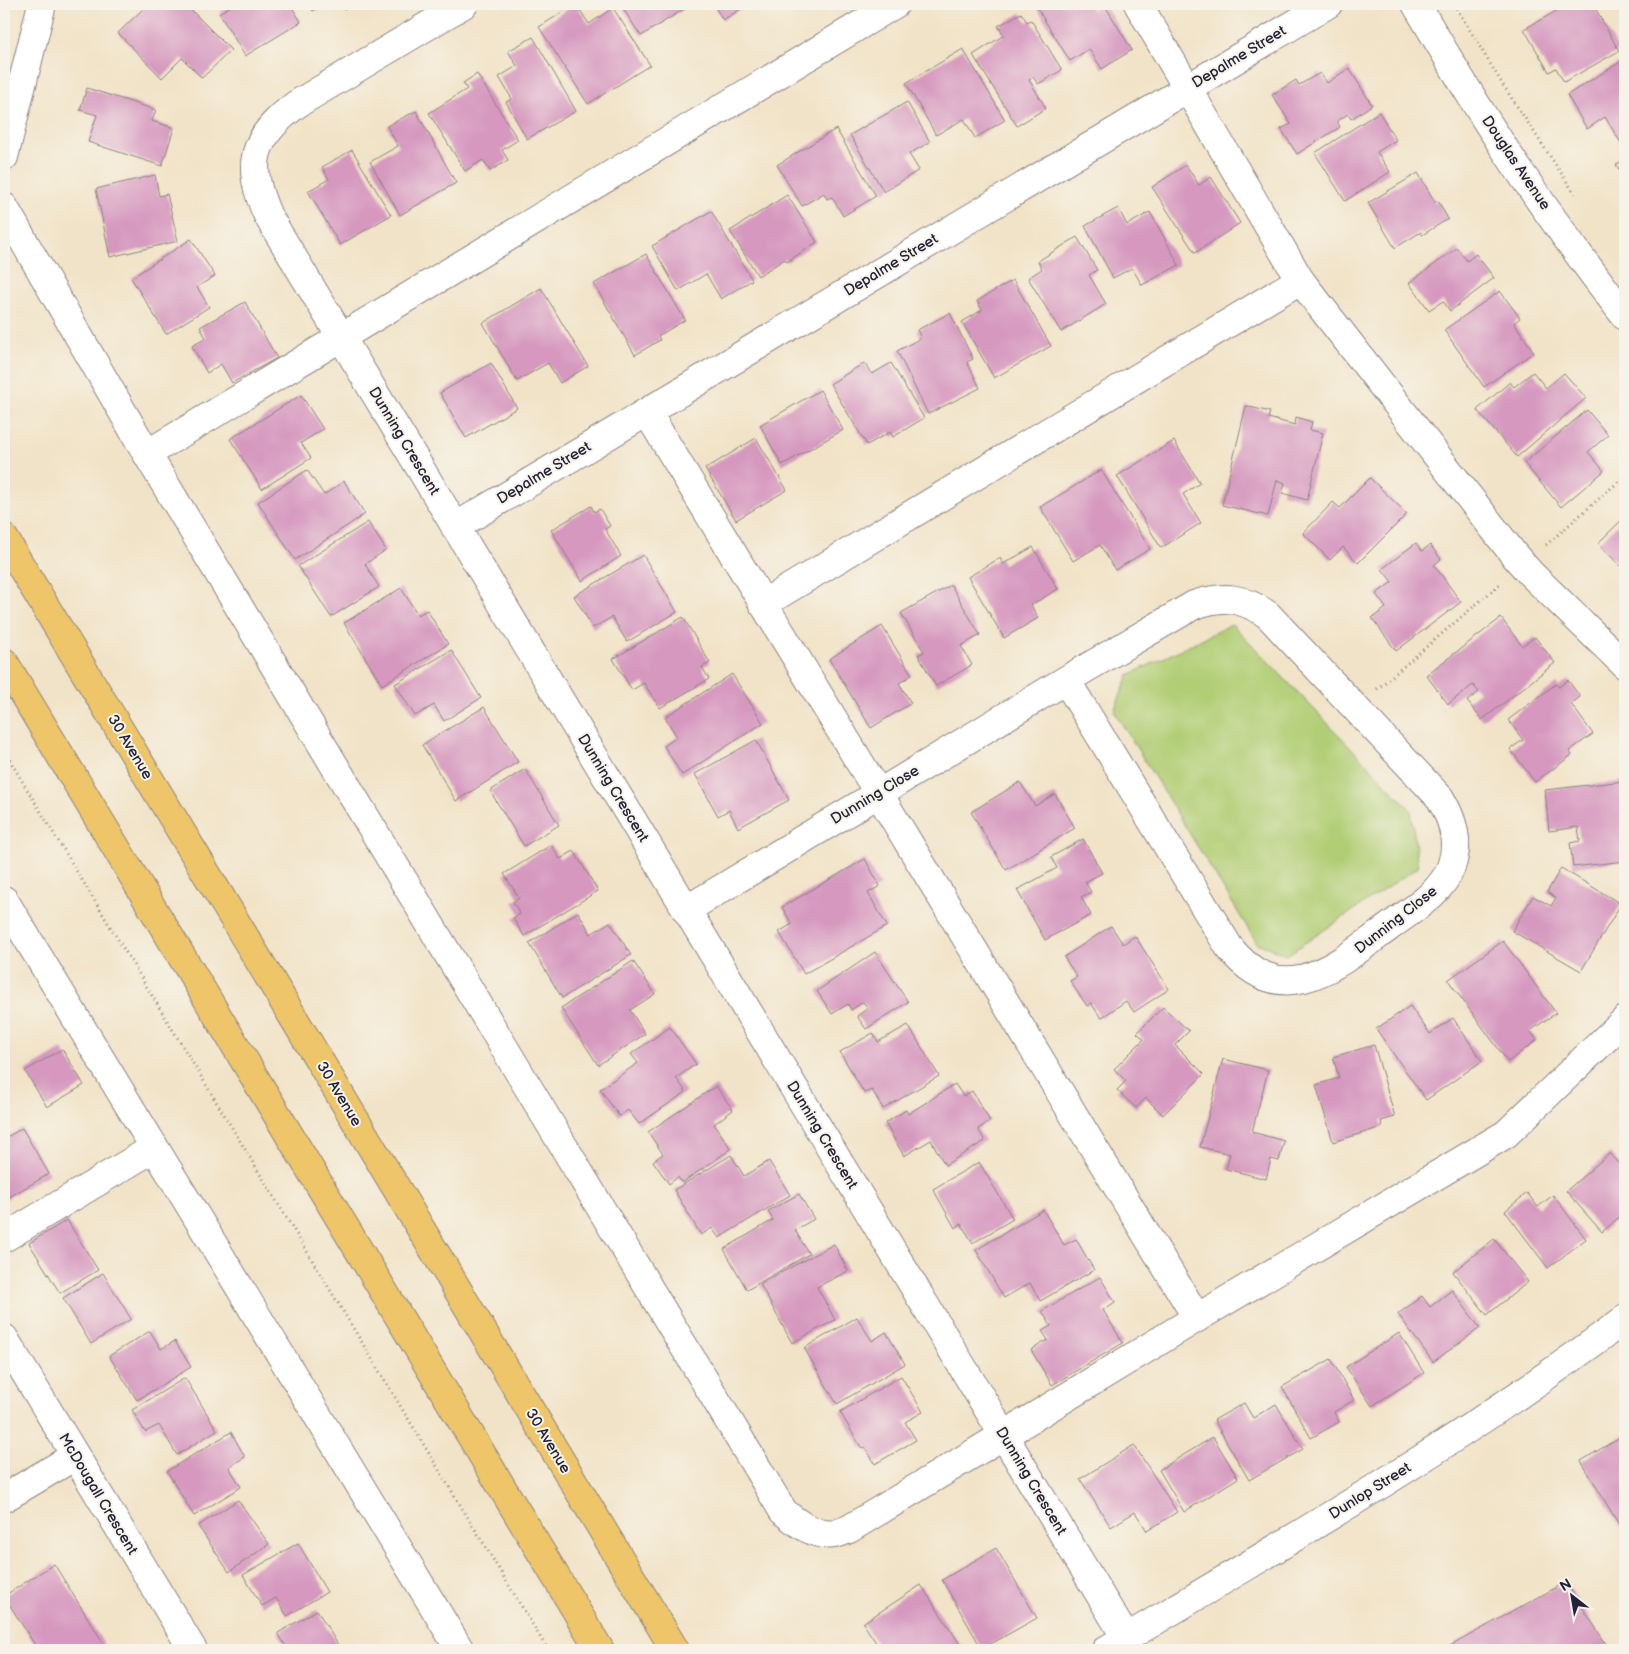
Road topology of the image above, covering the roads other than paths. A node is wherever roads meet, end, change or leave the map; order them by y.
1 (42, 4) edge
2 (464, 4) edge
3 (895, 4) edge
4 (1138, 4) edge
5 (1328, 4) edge
6 (1416, 4) edge
7 (1187, 88) junction
8 (4, 157) edge
9 (4, 207) edge
10 (1300, 280) junction
11 (1625, 316) edge
12 (341, 337) junction
13 (647, 412) junction
14 (147, 454) junction
15 (455, 527) junction
16 (4, 538) edge
17 (764, 604) junction
18 (4, 662) edge
19 (1625, 665) edge
20 (1066, 680) junction
21 (877, 794) junction
22 (4, 900) edge
23 (686, 910) junction
24 (1625, 1020) edge
25 (154, 1148) junction
26 (4, 1238) edge
27 (1197, 1318) junction
28 (1625, 1319) edge
29 (4, 1338) edge
30 (1004, 1436) junction
31 (75, 1456) junction
32 (4, 1498) edge
33 (1116, 1644) edge
34 (190, 1649) edge
35 (460, 1650) edge
36 (600, 1650) edge
37 (675, 1650) edge

1 - 8 street
2 - 12 street, Dunning Crescent
3 - 12 street
4 - 7 street
5 - 7 street, Depalme Street
6 - 11 street, Douglas Avenue
7 - 10 street
7 - 13 street, Depalme Street
9 - 14 street
10 - 17 street
10 - 19 street
12 - 14 street
12 - 15 street, Dunning Crescent
13 - 15 street, Depalme Street
13 - 17 street
14 - 30 street
15 - 23 street, Dunning Crescent
16 - 37 main road, 30 Avenue
17 - 21 street
18 - 36 main road
20 - 20 street, Dunning Close
20 - 21 street, Dunning Close
21 - 23 street, Dunning Close
21 - 27 street
22 - 25 street
23 - 30 street, Dunning Crescent
24 - 27 street
25 - 26 street
25 - 35 street
27 - 30 street
28 - 33 street, Dunlop Street
29 - 31 street, McDougall Crescent
30 - 33 street, Dunning Crescent
31 - 32 street
31 - 34 street, McDougall Crescent

